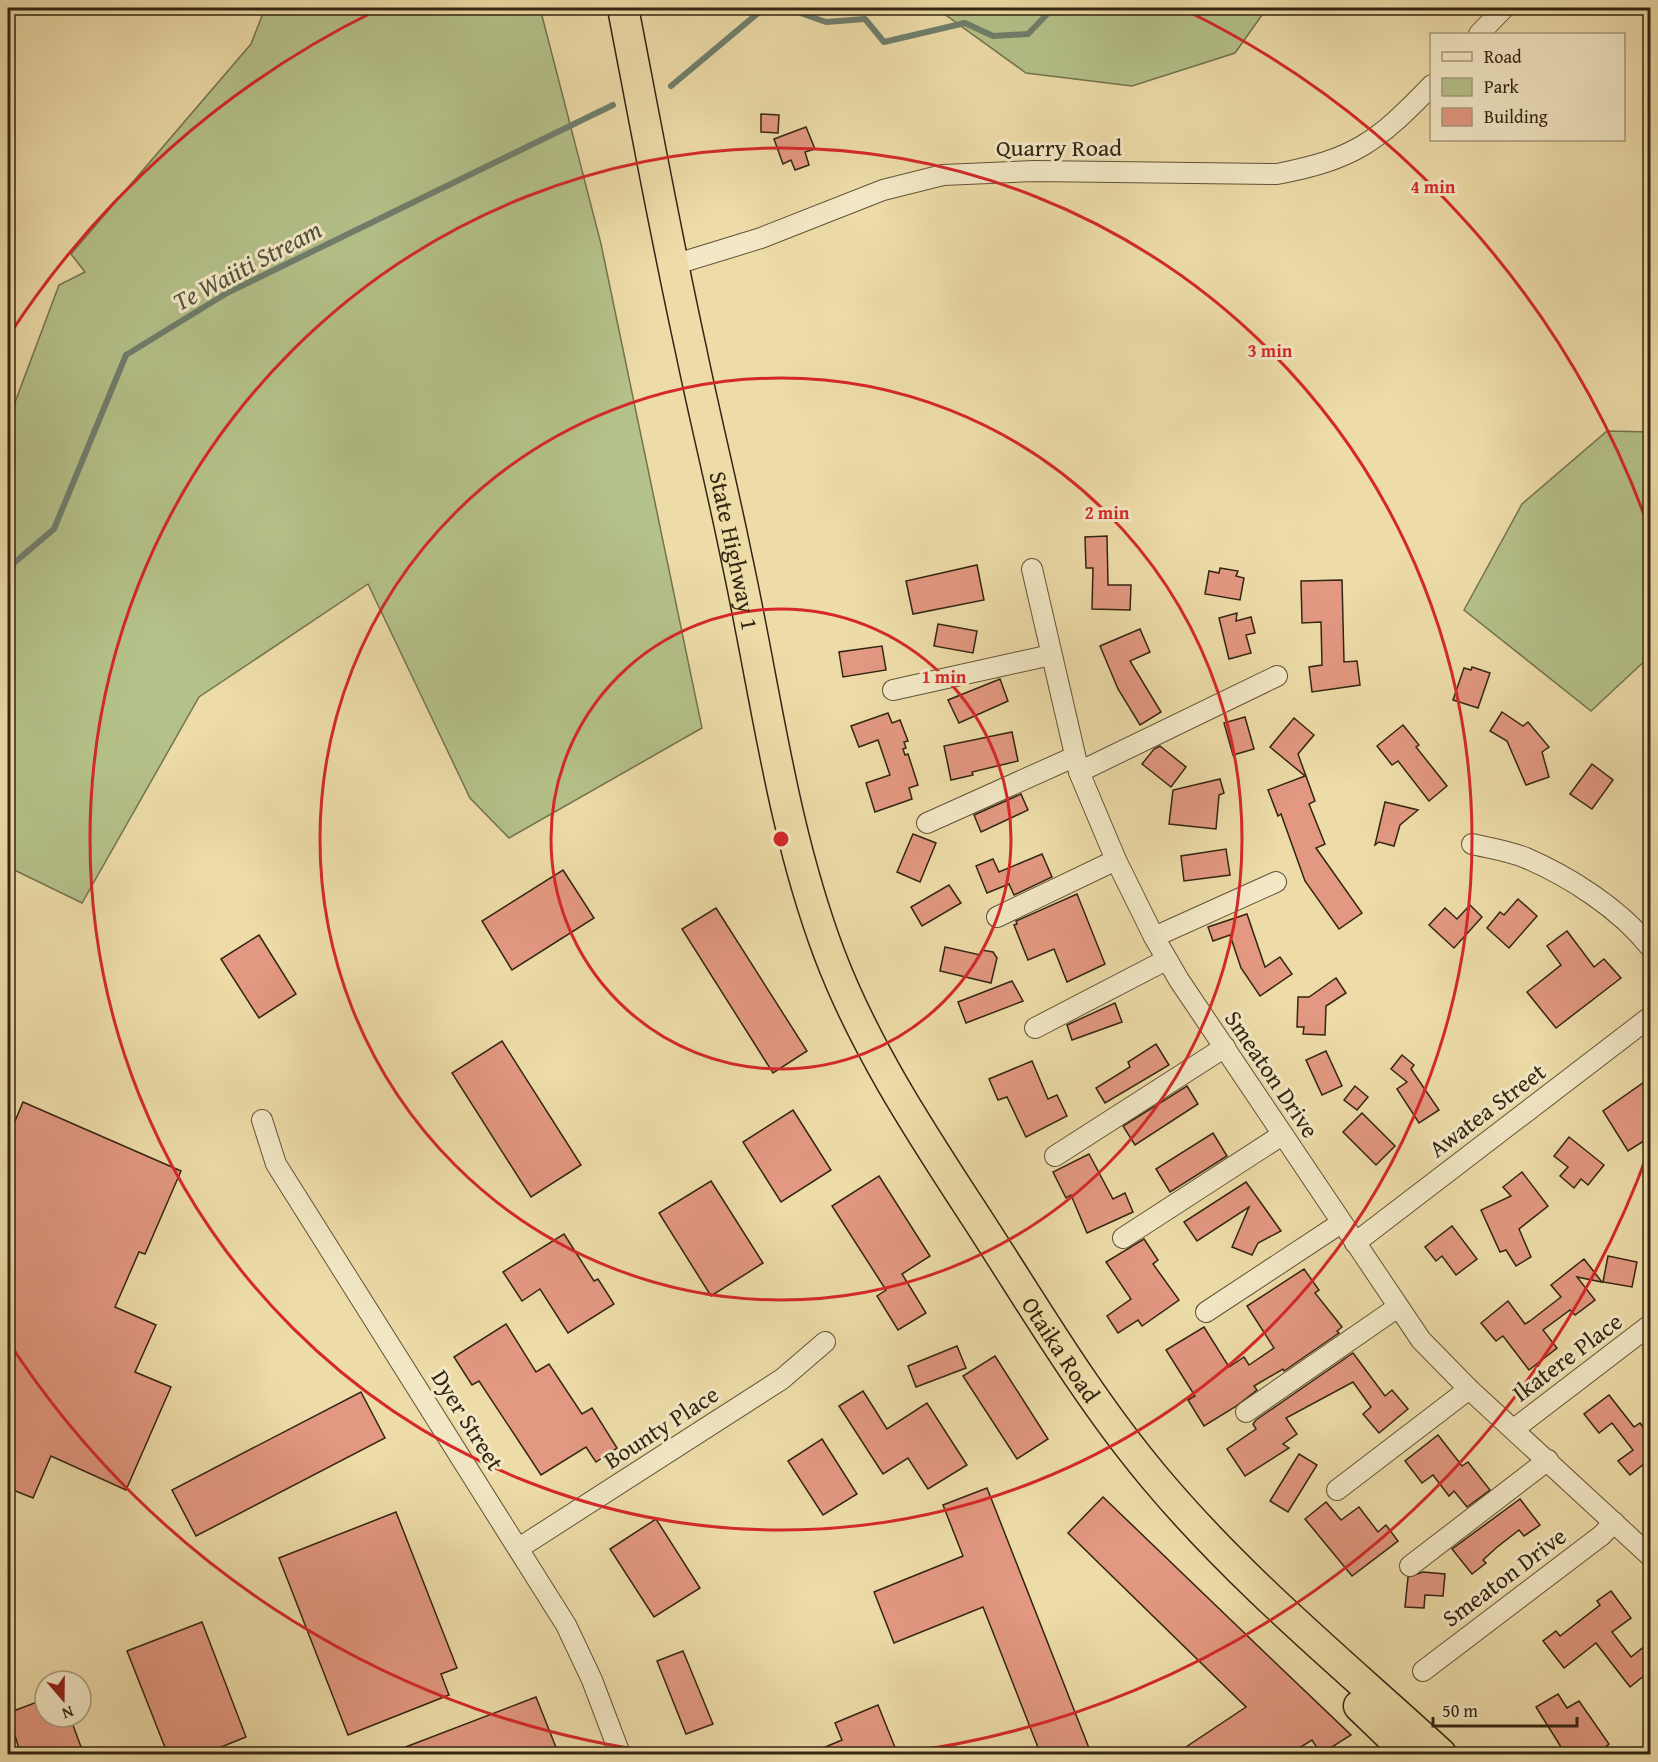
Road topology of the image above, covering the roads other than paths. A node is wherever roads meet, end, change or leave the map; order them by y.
1 (623, 8) edge
2 (1504, 8) edge
3 (1480, 33) edge
4 (1430, 86) edge
5 (673, 265) junction
6 (1032, 569) dead end
7 (1052, 655) junction
8 (1277, 676) dead end
9 (893, 690) dead end
10 (1076, 765) junction
11 (927, 823) dead end
12 (1472, 844) dead end
13 (1116, 860) junction
14 (1276, 882) dead end
15 (997, 916) dead end
16 (1154, 937) junction
17 (1650, 947) edge
18 (1166, 960) junction
19 (1650, 1017) edge
20 (1035, 1028) dead end
21 (1225, 1047) junction
22 (889, 1078) joint
23 (262, 1120) dead end
24 (1282, 1135) junction
25 (1055, 1156) dead end
26 (1341, 1223) junction
27 (1123, 1238) dead end
28 (1355, 1243) junction
29 (1398, 1307) junction
30 (1206, 1312) dead end
31 (1650, 1325) edge
32 (825, 1342) dead end
33 (1469, 1389) junction
34 (1246, 1412) dead end
35 (1514, 1429) junction
36 (1548, 1461) junction
37 (1337, 1490) dead end
38 (1614, 1522) junction
39 (519, 1548) junction
40 (1650, 1556) edge
41 (1410, 1566) dead end
42 (1266, 1597) junction
43 (1423, 1671) dead end
44 (620, 1755) edge
45 (1409, 1755) edge
46 (1441, 1755) edge

1 - 5 highway, State Highway 1
2 - 3 street
4 - 5 street, Quarry Road
5 - 22 highway, State Highway 1
6 - 7 street, Smeaton Drive
7 - 9 street
7 - 10 street, Smeaton Drive
8 - 10 street
10 - 11 street
10 - 13 street, Smeaton Drive
12 - 17 street
13 - 15 street
13 - 16 street, Smeaton Drive
14 - 16 street
16 - 18 street, Smeaton Drive
18 - 20 street
18 - 21 street, Smeaton Drive
19 - 28 street, Awatea Street
21 - 24 street, Smeaton Drive
21 - 25 street
22 - 42 highway, Otaika Road
23 - 39 street, Dyer Street
24 - 26 street, Smeaton Drive
24 - 27 street
26 - 28 street, Smeaton Drive
26 - 30 street
28 - 29 street, Smeaton Drive
29 - 33 street, Smeaton Drive
29 - 34 street
31 - 35 street, Ikatere Place
32 - 39 street, Bounty Place
33 - 35 street, Smeaton Drive
33 - 37 street
35 - 36 street, Smeaton Drive
36 - 38 street, Smeaton Drive
36 - 41 street
38 - 40 street, Smeaton Drive
38 - 43 street, Smeaton Drive
39 - 44 street, Dyer Street
42 - 45 highway, Otaika Road
42 - 46 highway, Otaika Road

